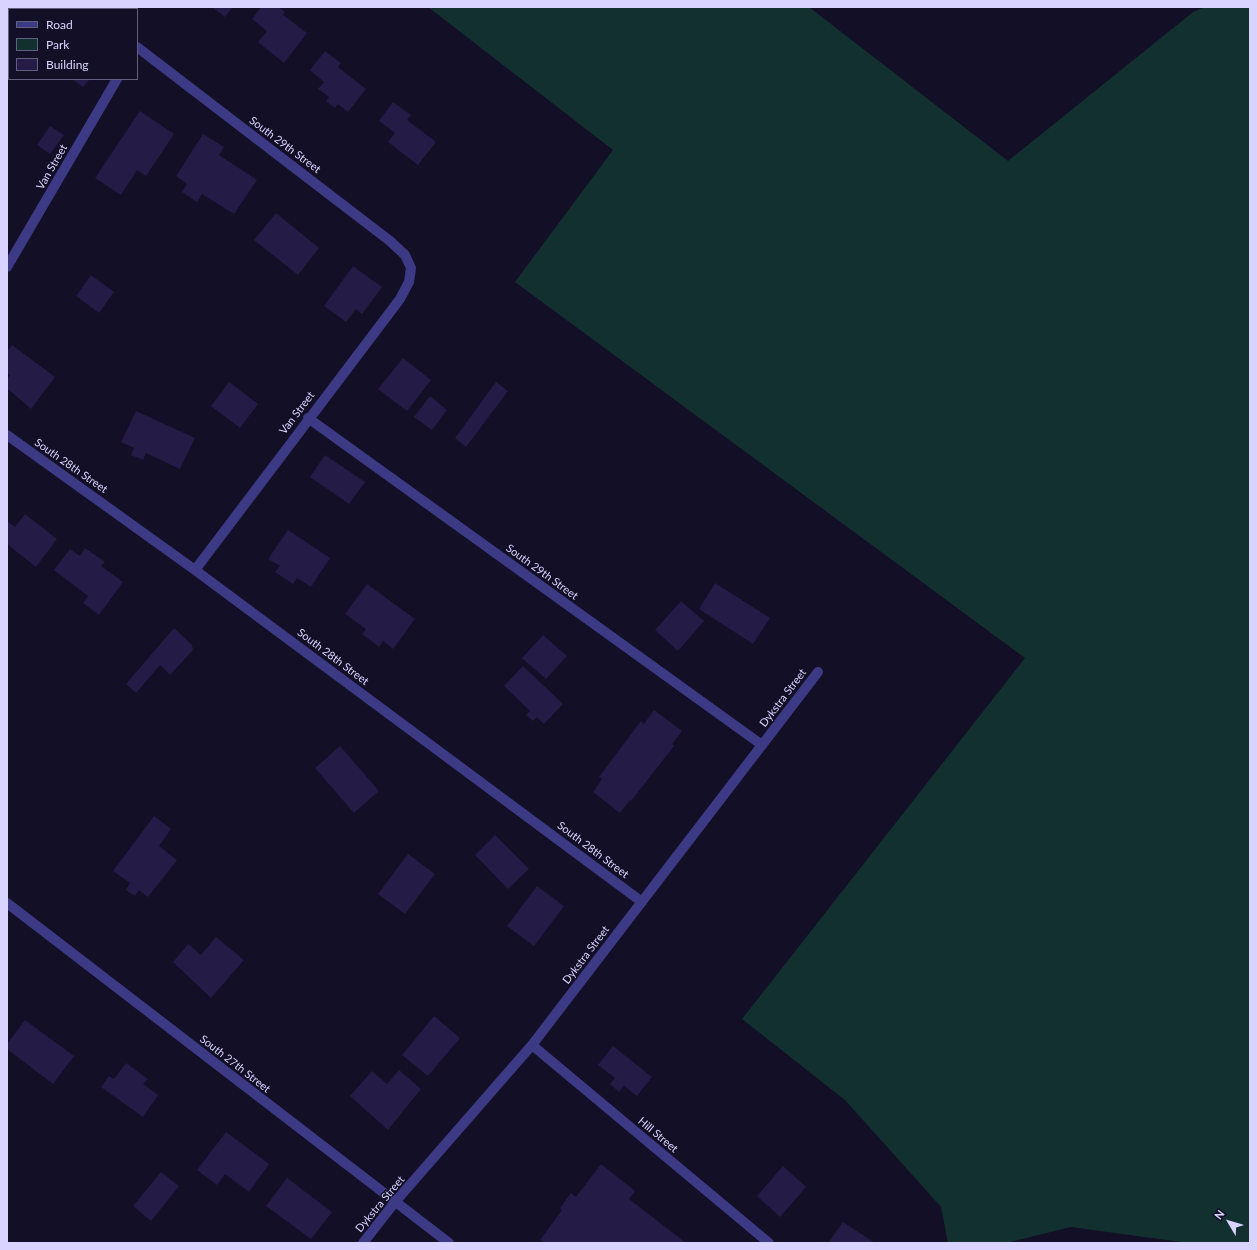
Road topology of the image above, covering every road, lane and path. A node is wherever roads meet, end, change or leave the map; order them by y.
1 (138, 48) edge
2 (116, 80) edge
3 (7, 267) edge
4 (411, 268) joint
5 (308, 418) junction
6 (7, 435) edge
7 (196, 570) junction
8 (818, 672) dead end
9 (762, 745) junction
10 (642, 902) junction
11 (7, 903) edge
12 (532, 1045) junction
13 (395, 1202) junction
14 (362, 1243) edge
15 (449, 1243) edge
16 (769, 1243) edge

1 - 4 street, South 29th Street
2 - 3 street, Van Street
4 - 5 street, Van Street
5 - 7 street, Van Street
5 - 9 street, South 29th Street
6 - 7 street, South 28th Street
7 - 10 street, South 28th Street
8 - 9 street, Dykstra Street
9 - 10 street, Dykstra Street
10 - 12 street, Dykstra Street
11 - 13 street, South 27th Street
12 - 13 street, Dykstra Street
12 - 16 street, Hill Street
13 - 14 street, Dykstra Street
13 - 15 street, South 27th Street

